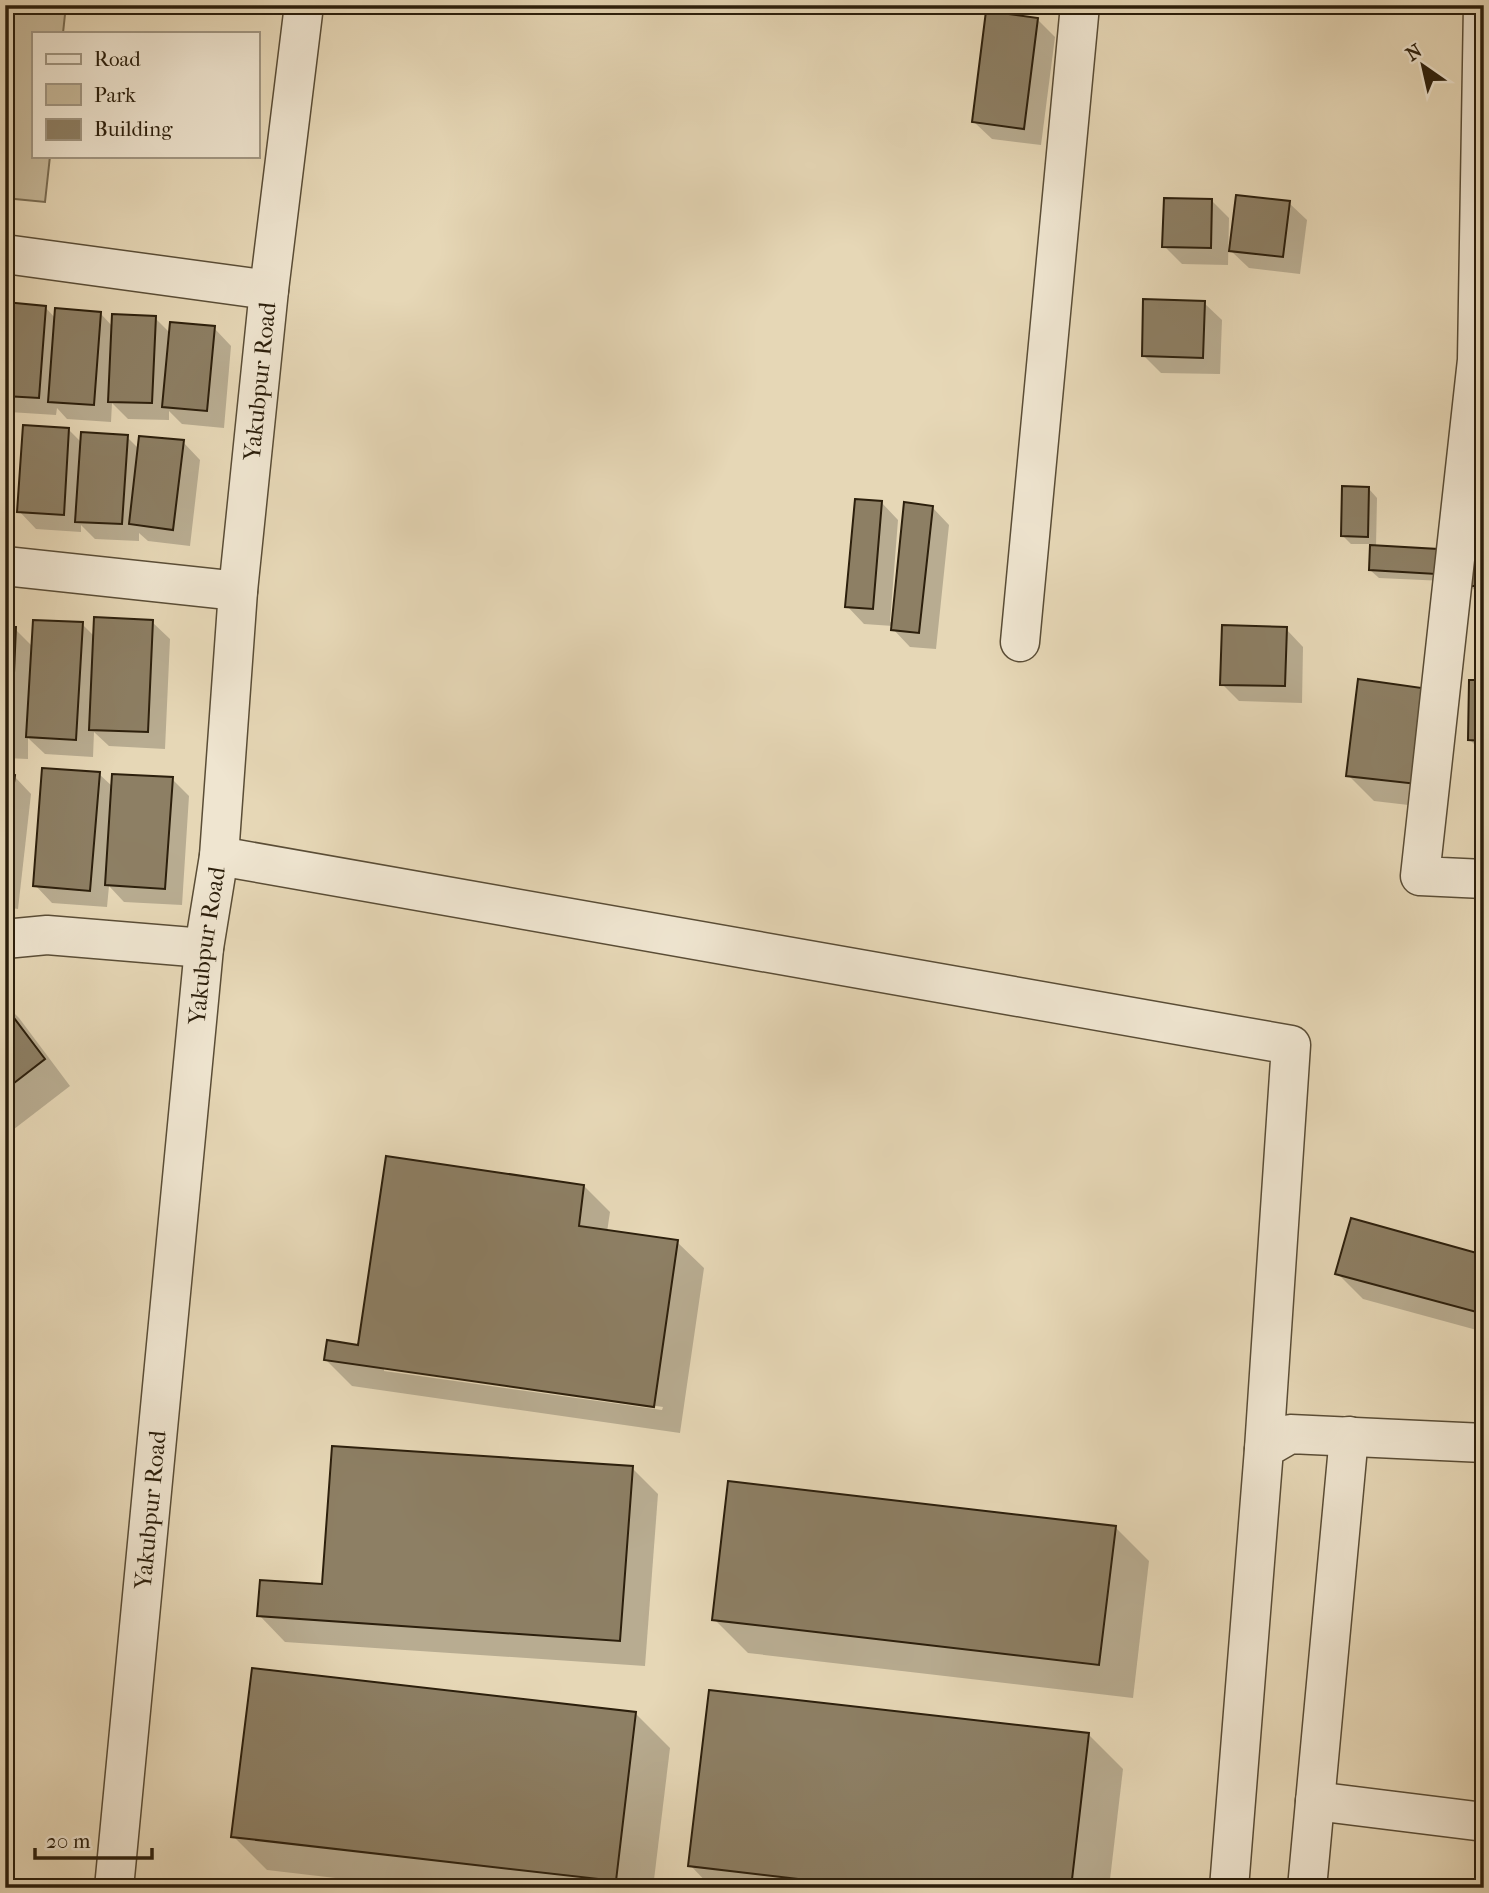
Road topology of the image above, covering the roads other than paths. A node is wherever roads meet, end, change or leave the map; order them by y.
1 (304, 5) edge
2 (1080, 5) edge
3 (1483, 5) edge
4 (5, 254) edge
5 (269, 290) junction
6 (5, 566) edge
7 (238, 591) junction
8 (1020, 642) dead end
9 (219, 856) junction
10 (1484, 879) edge
11 (5, 939) edge
12 (204, 948) junction
13 (1349, 1436) junction
14 (1484, 1443) edge
15 (1265, 1449) junction
16 (1315, 1801) junction
17 (1484, 1822) edge
18 (114, 1888) edge
19 (1229, 1888) edge
20 (1307, 1888) edge

1 - 5 street, Yakubpur Road
2 - 8 street
3 - 10 street
4 - 5 street
5 - 7 street, Yakubpur Road
6 - 7 street
7 - 9 street, Yakubpur Road
9 - 12 street, Yakubpur Road
9 - 15 street
11 - 12 street
12 - 18 street, Yakubpur Road
13 - 14 street
13 - 15 street
13 - 16 street
15 - 19 street
16 - 17 street
16 - 20 street

